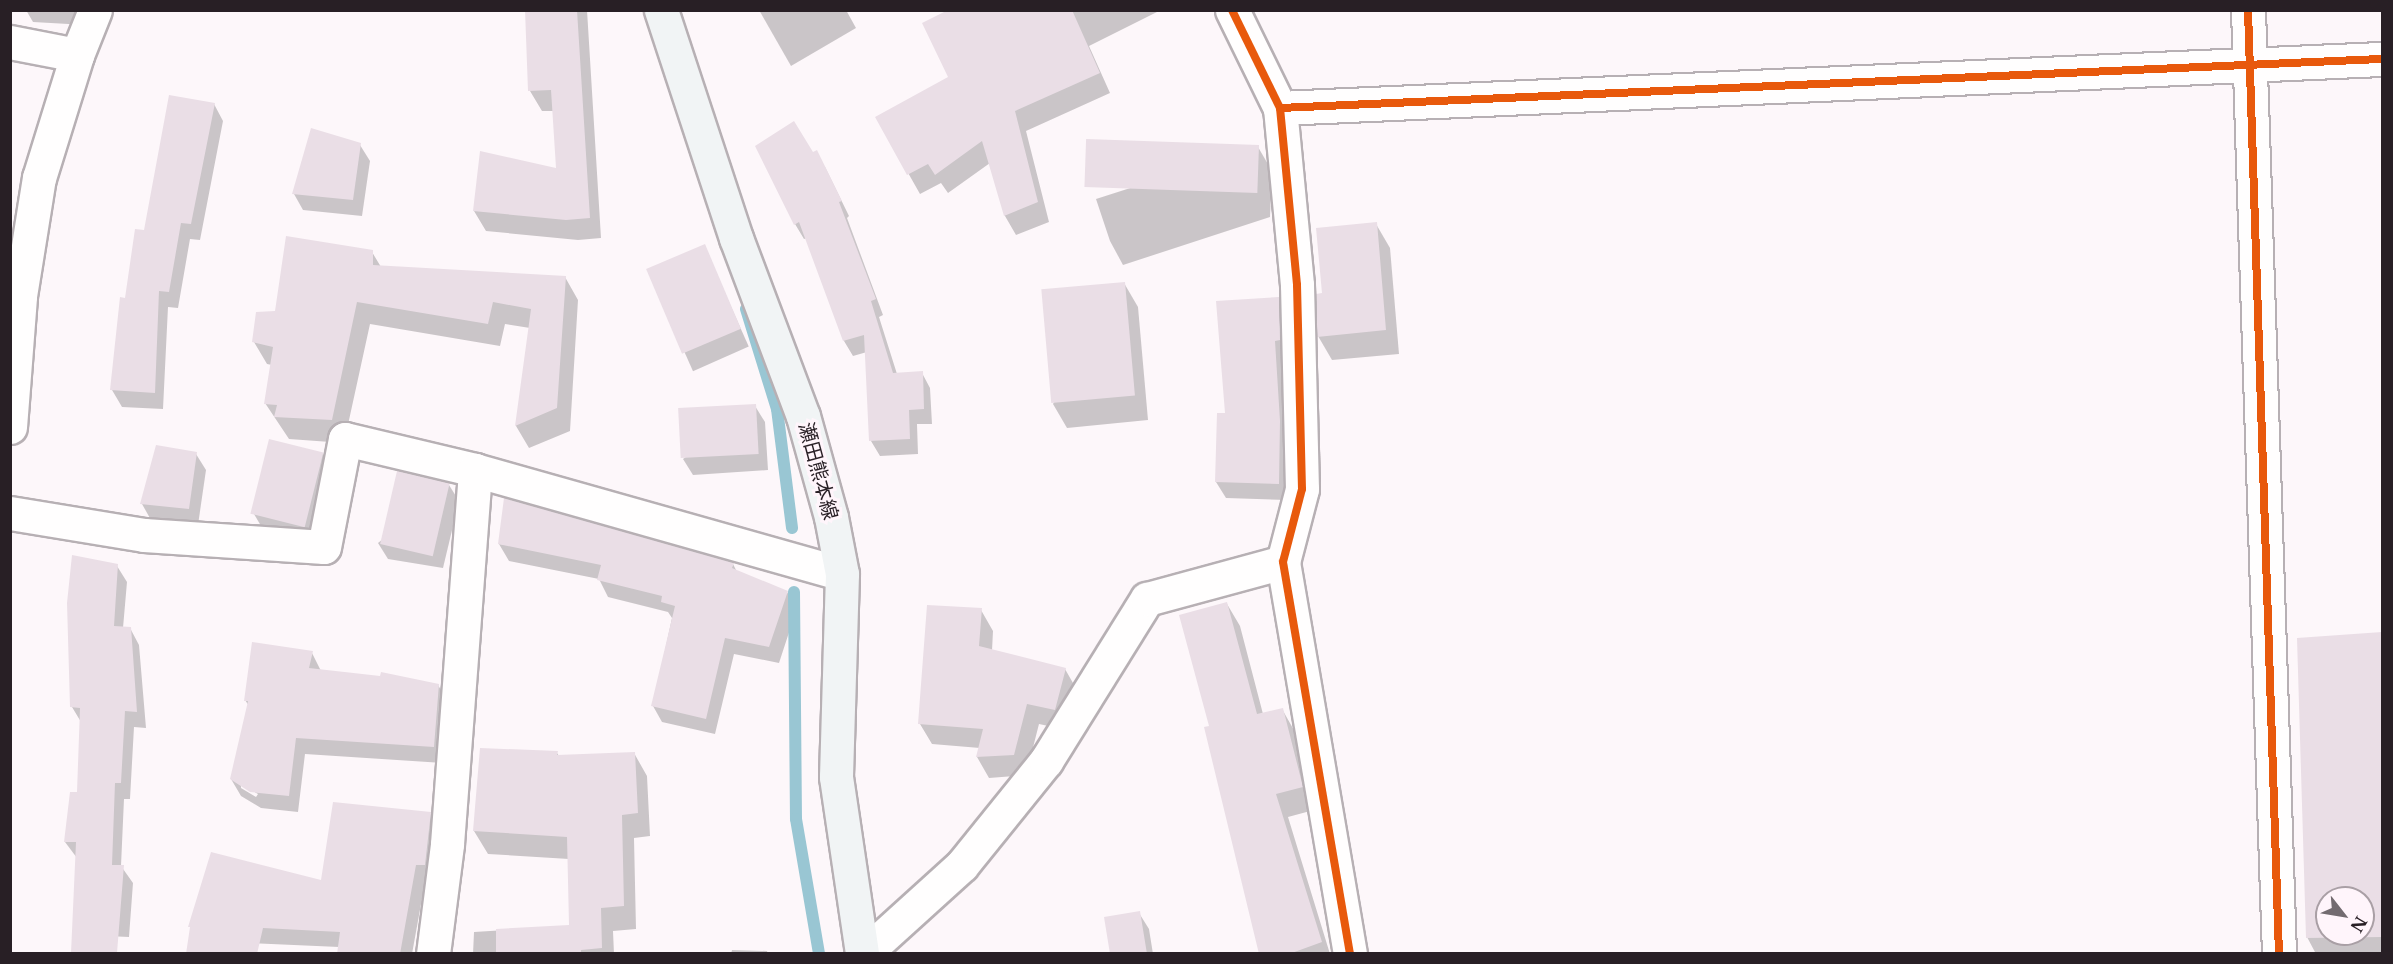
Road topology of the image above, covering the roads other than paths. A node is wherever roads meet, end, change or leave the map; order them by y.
1 (95, 10) edge
2 (661, 10) edge
3 (1232, 10) edge
4 (2248, 10) edge
5 (10, 42) edge
6 (77, 55) junction
7 (2382, 59) edge
8 (2250, 65) junction
9 (1280, 108) junction
10 (10, 427) edge
11 (475, 470) junction
12 (10, 513) edge
13 (1283, 561) junction
14 (842, 574) junction
15 (433, 954) edge
16 (863, 954) edge
17 (1350, 954) edge
18 (2279, 954) edge

1 - 6 street
2 - 14 main road, 瀬田熊本線
3 - 9 street
4 - 8 street
5 - 6 street
6 - 10 street
7 - 8 street
8 - 9 street
8 - 18 street
9 - 13 street
11 - 12 street
11 - 14 street
11 - 15 street
13 - 16 street
13 - 17 street
14 - 16 main road, 瀬田熊本線

